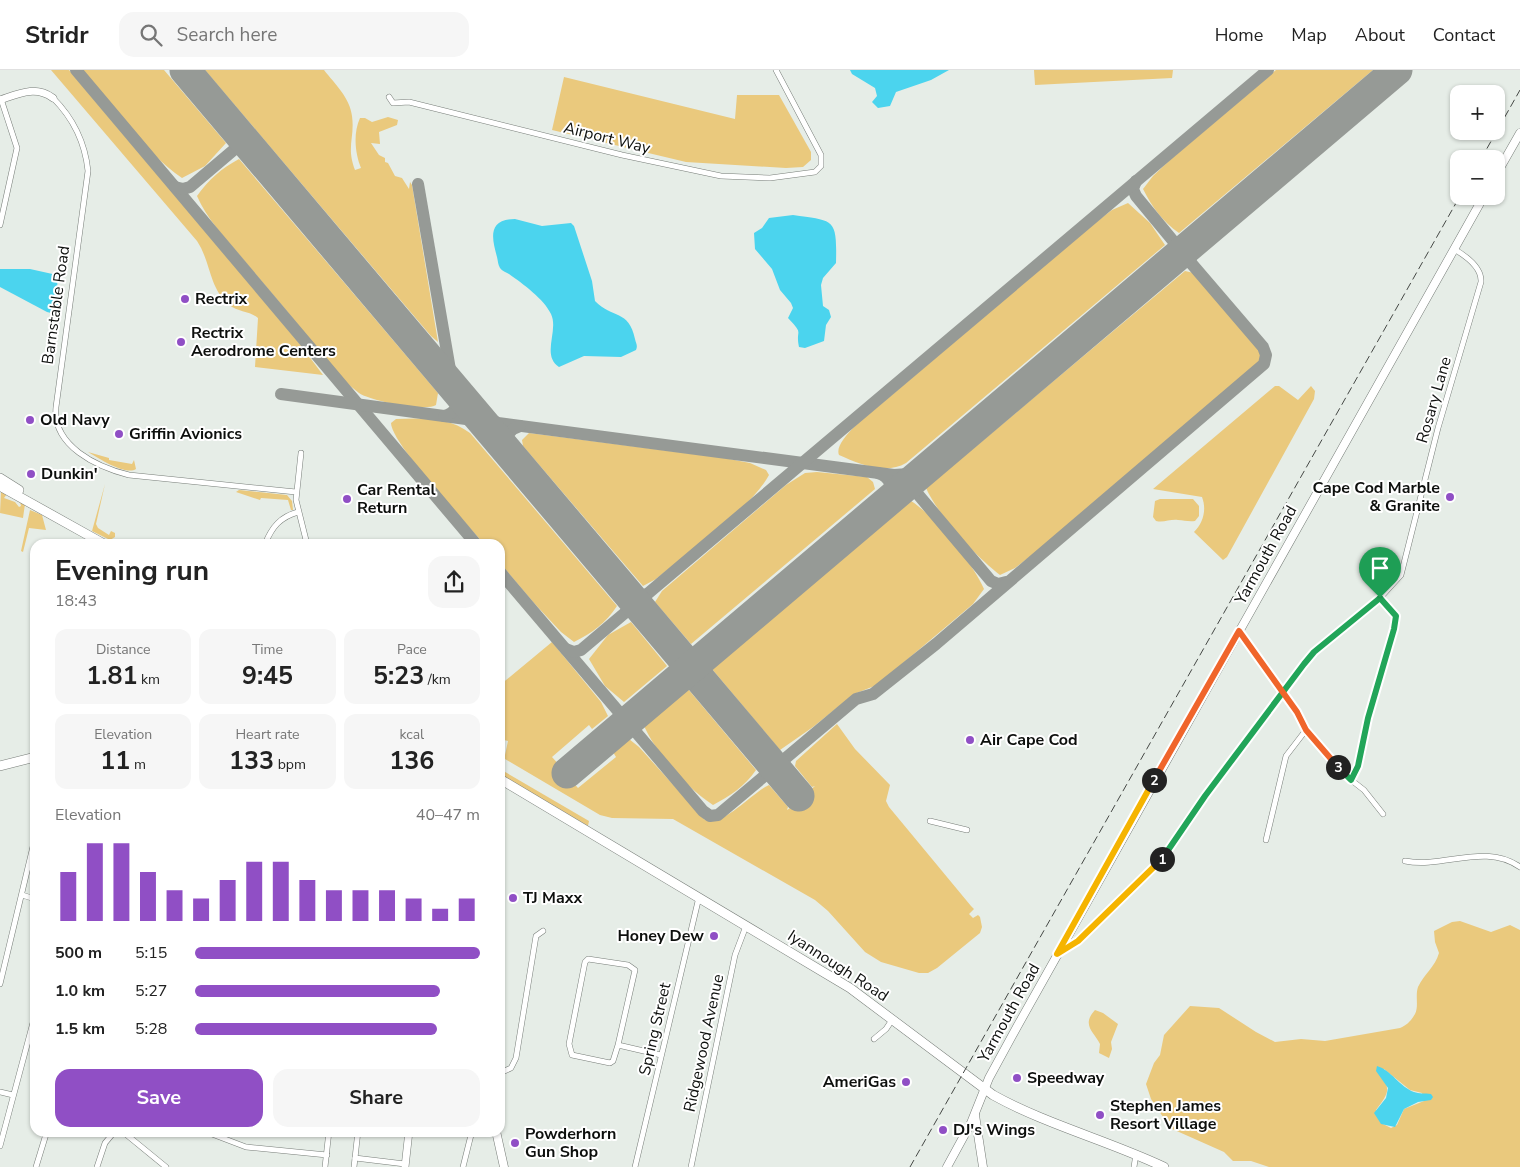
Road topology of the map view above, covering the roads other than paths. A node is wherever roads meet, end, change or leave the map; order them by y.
1 (776, 70) edge
2 (389, 97) dead end
3 (53, 98) joint
4 (1, 100) edge
5 (1520, 133) edge
6 (1505, 159) edge
7 (1479, 205) edge
8 (2, 206) edge
9 (0, 225) edge
10 (1454, 249) junction
11 (301, 453) dead end
12 (0, 478) edge
13 (0, 486) edge
14 (296, 492) junction
15 (298, 512) junction
16 (80, 530) junction
17 (95, 539) edge
18 (267, 539) edge
19 (306, 539) edge
20 (1380, 598) junction
21 (1239, 631) junction
22 (1282, 692) junction
23 (1306, 730) junction
24 (30, 757) edge
25 (30, 757) edge
26 (0, 760) edge
27 (0, 766) edge
28 (1351, 780) junction
29 (505, 782) edge
30 (1384, 814) dead end
31 (930, 820) dead end
32 (967, 830) dead end
33 (1266, 840) dead end
34 (30, 860) edge
35 (1405, 861) dead end
36 (1520, 867) edge
37 (22, 895) junction
38 (30, 897) edge
39 (699, 897) junction
40 (746, 926) junction
41 (543, 931) dead end
42 (1071, 931) junction
43 (1082, 936) junction
44 (1057, 954) junction
45 (0, 984) edge
46 (892, 1020) junction
47 (30, 1033) edge
48 (874, 1039) dead end
49 (618, 1045) junction
50 (661, 1055) junction
51 (505, 1071) edge
52 (984, 1089) junction
53 (0, 1092) edge
54 (13, 1095) junction
55 (975, 1112) junction
56 (45, 1137) edge
57 (110, 1137) edge
58 (129, 1137) edge
59 (220, 1137) edge
60 (328, 1137) edge
61 (357, 1137) edge
62 (407, 1137) edge
63 (470, 1137) edge
64 (497, 1137) edge
65 (964, 1137) junction
66 (977, 1139) junction
67 (0, 1146) edge
68 (1136, 1154) junction
69 (326, 1155) junction
70 (355, 1158) junction
71 (405, 1166) edge
72 (36, 1167) edge
73 (97, 1167) edge
74 (166, 1167) edge
75 (325, 1167) edge
76 (354, 1167) edge
77 (463, 1167) edge
78 (504, 1167) edge
79 (635, 1167) edge
80 (691, 1167) edge
81 (947, 1167) edge
82 (983, 1167) edge
83 (1134, 1167) edge
84 (1164, 1167) edge

1 - 2 street, Airport Way
3 - 4 street
3 - 14 street, Barnstable Road
4 - 8 street
5 - 6 main road
7 - 10 main road, Yarmouth Road
8 - 9 street
10 - 20 street, Rosary Lane
10 - 21 main road, Yarmouth Road
11 - 14 street
12 - 16 main road
13 - 16 main road
14 - 15 street
15 - 18 street
15 - 19 street
16 - 17 main road
20 - 22 street
20 - 28 street
21 - 22 street
21 - 42 main road, Yarmouth Road
22 - 23 street
22 - 43 street
23 - 28 street
23 - 33 street
24 - 26 main road
25 - 27 main road
28 - 30 street
29 - 39 main road, Iyannough Road
31 - 32 street
34 - 37 street
35 - 36 street
37 - 38 street
37 - 45 street
39 - 40 main road, Iyannough Road
39 - 50 street, Spring Street
40 - 46 main road, Iyannough Road
40 - 80 street, Ridgewood Avenue
41 - 51 street
42 - 43 street
42 - 44 main road, Yarmouth Road
43 - 44 street
44 - 52 main road, Yarmouth Road
46 - 48 street
46 - 52 main road, Iyannough Road
47 - 54 street
49 - 49 street
49 - 50 street
50 - 79 street, Spring Street
52 - 55 main road, Yarmouth Road
52 - 68 main road, Iyannough Road
53 - 54 street
54 - 67 street
55 - 65 main road, Yarmouth Road
55 - 66 main road
56 - 72 street
57 - 73 street
58 - 74 street
59 - 69 street
60 - 69 street
61 - 70 street
62 - 71 street
63 - 77 street
64 - 78 main road
65 - 66 main road
65 - 81 main road, Yarmouth Road
66 - 82 main road
68 - 83 street
68 - 84 main road, Iyannough Road
69 - 75 street
70 - 71 street
70 - 76 street

